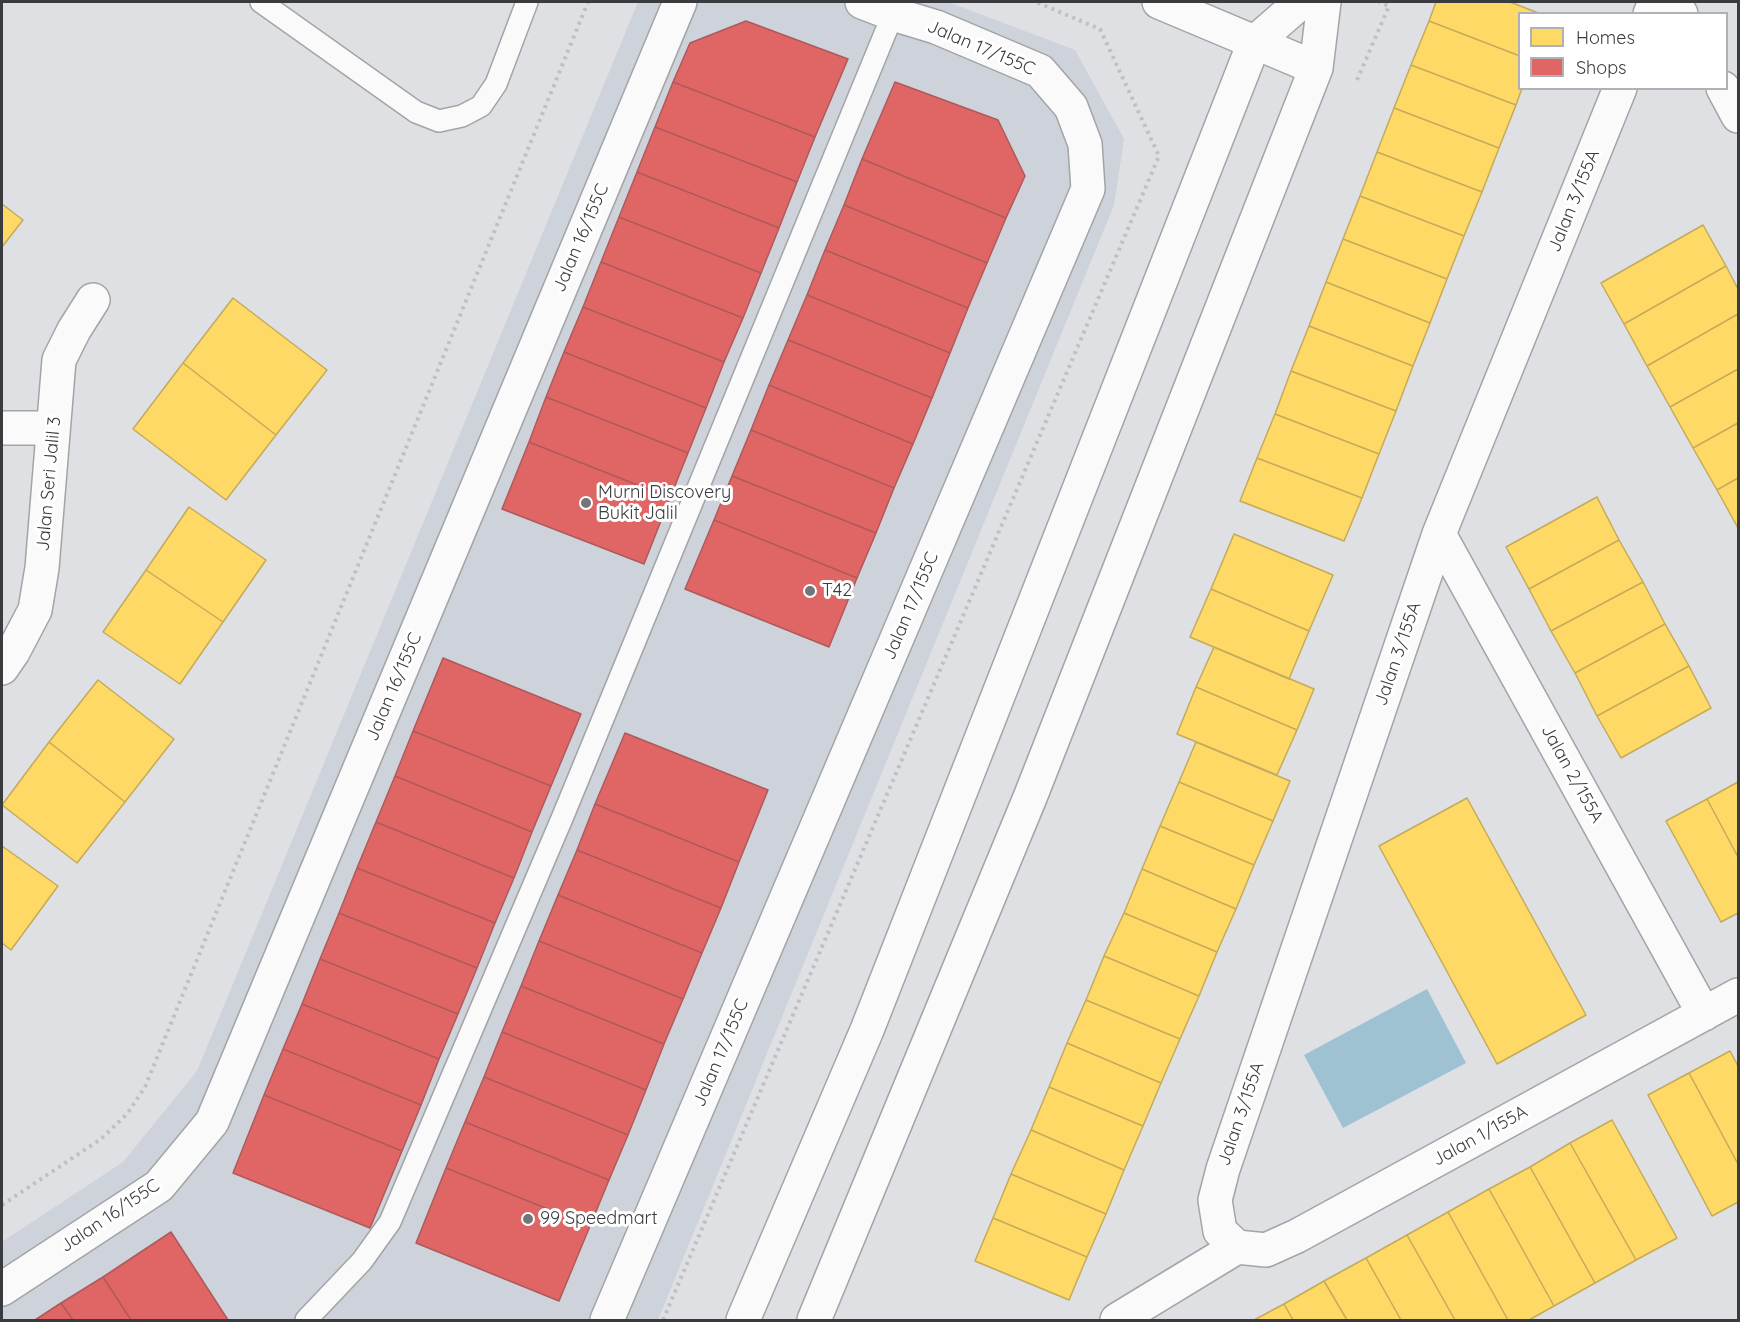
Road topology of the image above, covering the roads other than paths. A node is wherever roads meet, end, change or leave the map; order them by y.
1 (261, 2) edge
2 (527, 2) edge
3 (680, 2) edge
4 (862, 2) edge
5 (1159, 2) edge
6 (1300, 2) edge
7 (1323, 2) edge
8 (894, 14) junction
9 (1254, 43) junction
10 (1316, 68) junction
11 (1619, 90) edge
12 (1724, 90) edge
13 (1738, 116) edge
14 (93, 300) dead end
15 (2, 428) edge
16 (53, 428) junction
17 (1439, 534) junction
18 (2, 668) edge
19 (1738, 995) edge
20 (1704, 1014) junction
21 (1229, 1239) junction
22 (2, 1288) edge
23 (306, 1320) edge
24 (608, 1320) edge
25 (743, 1320) edge
26 (814, 1320) edge
27 (1117, 1320) edge

1 - 2 lane
3 - 22 street, Jalan 16/155C
4 - 8 street, Jalan 17/155C
5 - 9 street
6 - 9 street
7 - 10 street
8 - 23 lane
8 - 24 street, Jalan 17/155C
9 - 10 street
9 - 25 street
10 - 26 street
11 - 17 street, Jalan 3/155A
12 - 13 street
14 - 16 street, Jalan Seri Jalil 3
15 - 16 street
16 - 18 street, Jalan Seri Jalil 3
17 - 20 street, Jalan 2/155A
17 - 21 street, Jalan 3/155A
19 - 20 street, Jalan 1/155A
20 - 21 street, Jalan 1/155A
21 - 27 street

